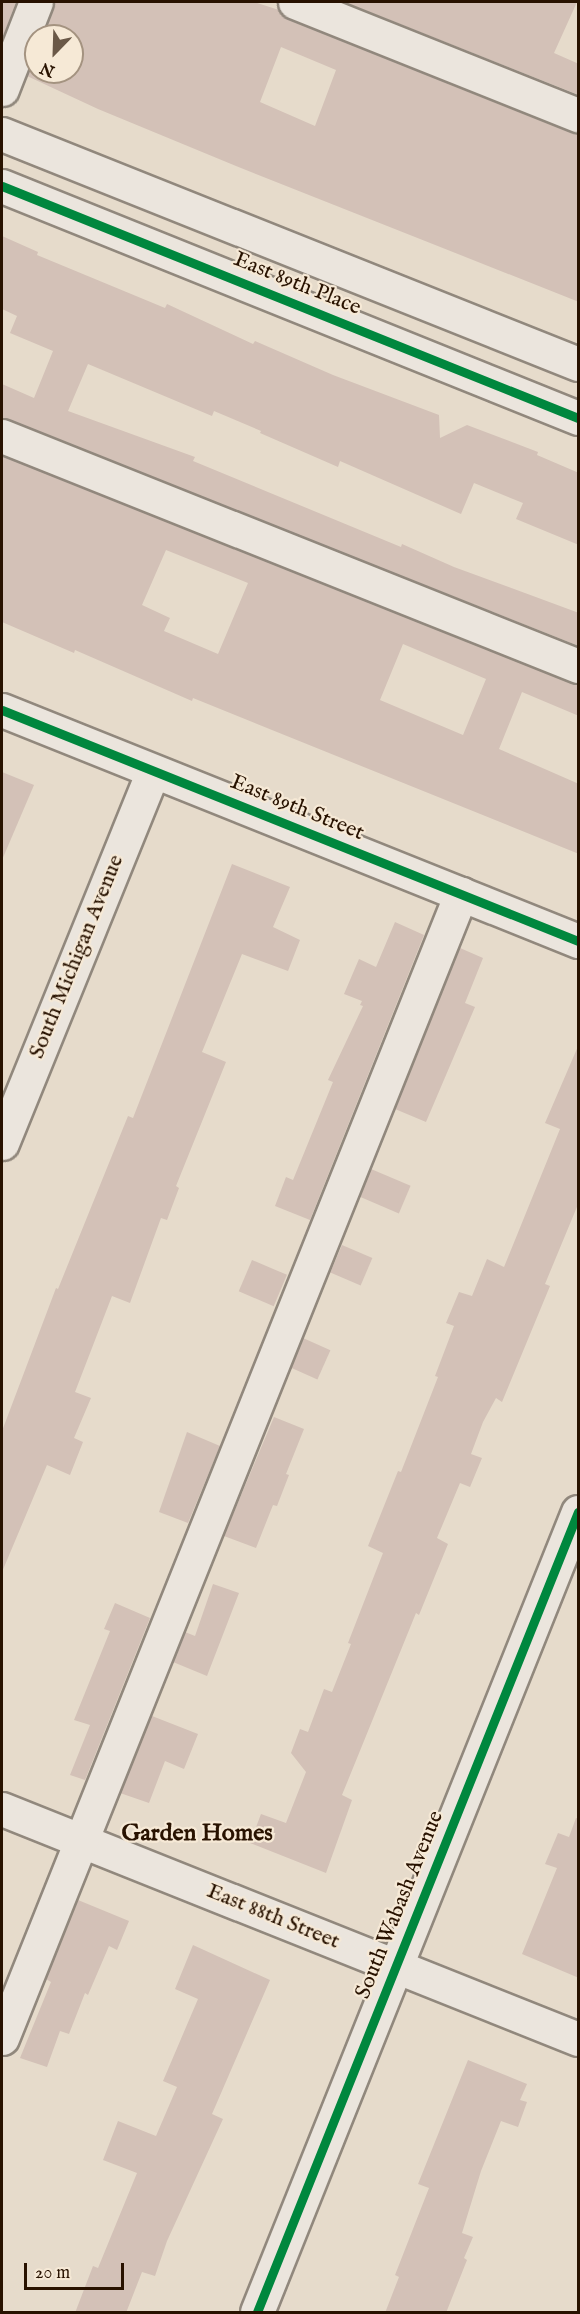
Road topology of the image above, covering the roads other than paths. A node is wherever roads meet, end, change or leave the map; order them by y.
1 (36, 2) edge
2 (295, 2) edge
3 (2, 89) edge
4 (579, 116) edge
5 (2, 134) edge
6 (2, 186) edge
7 (579, 364) edge
8 (579, 418) edge
9 (2, 436) edge
10 (579, 666) edge
11 (2, 710) edge
12 (153, 771) junction
13 (461, 894) junction
14 (579, 941) edge
15 (2, 1143) edge
16 (579, 1512) edge
17 (2, 1809) edge
18 (82, 1841) junction
19 (396, 1966) junction
20 (2, 2038) edge
21 (579, 2039) edge
22 (257, 2313) edge

1 - 3 street
2 - 4 street
5 - 7 street, East 89th Place
6 - 8 street, East 89th Place
9 - 10 street
11 - 12 street, East 89th Street
12 - 13 street, East 89th Street
12 - 15 street, South Michigan Avenue
13 - 14 street, East 89th Street
13 - 18 street
16 - 19 street, South Wabash Avenue
17 - 18 street, East 88th Street
18 - 19 street, East 88th Street
18 - 20 street
19 - 21 street, East 88th Street
19 - 22 street, South Wabash Avenue

